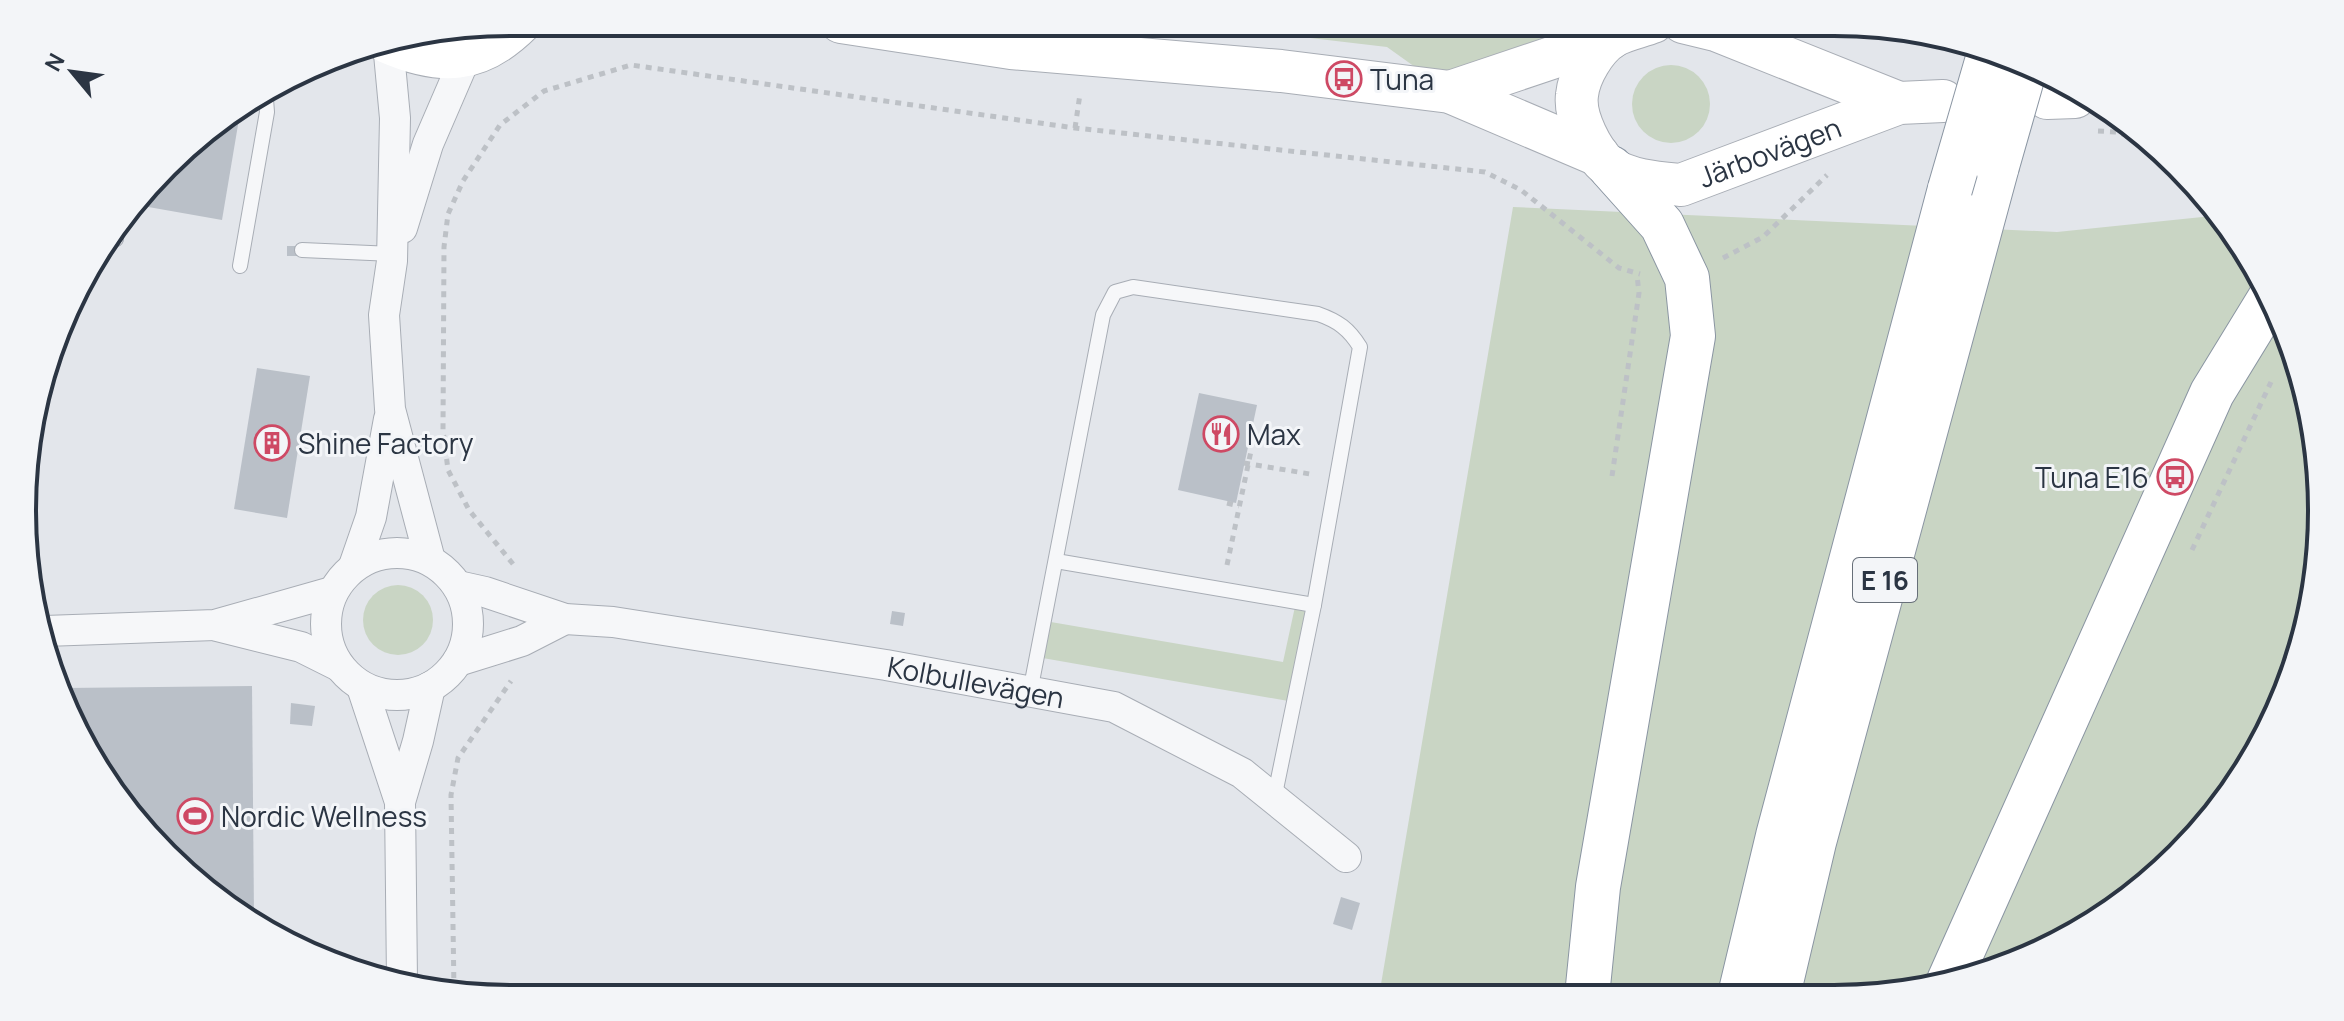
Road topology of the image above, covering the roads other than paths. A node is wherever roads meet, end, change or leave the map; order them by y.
1 (507, 36) edge
2 (933, 36) edge
3 (1616, 36) edge
4 (1731, 36) edge
5 (1611, 38) junction
6 (404, 48) edge
7 (388, 52) edge
8 (466, 56) junction
9 (1987, 61) edge
10 (1450, 92) junction
11 (2059, 98) edge
12 (1943, 101) dead end
13 (1899, 103) junction
14 (266, 104) edge
15 (1605, 162) junction
16 (302, 250) dead end
17 (392, 257) junction
18 (240, 266) dead end
19 (2263, 310) edge
20 (390, 409) junction
21 (430, 560) junction
22 (1056, 561) junction
23 (354, 566) junction
24 (458, 586) junction
25 (332, 592) junction
26 (1314, 605) junction
27 (565, 619) junction
28 (215, 625) junction
29 (51, 631) edge
30 (458, 661) junction
31 (339, 666) junction
32 (362, 687) junction
33 (430, 687) junction
34 (1030, 692) junction
35 (1274, 799) junction
36 (400, 802) junction
37 (1346, 857) dead end
38 (1954, 969) edge
39 (402, 972) edge
40 (1588, 985) edge
41 (1742, 985) edge
42 (1780, 985) edge

1 - 8 main road
2 - 10 main road, Järbovägen
3 - 5 main road, Järbovägen
4 - 13 main road, Järbovägen
5 - 10 main road, Järbovägen
5 - 15 main road
6 - 8 main road
7 - 17 street
8 - 17 street
9 - 41 highway, E 16, bridge
10 - 15 main road, Järbovägen
11 - 42 highway, E 16, bridge
12 - 13 main road, Järbovägen
13 - 15 main road, Järbovägen
14 - 18 lane
15 - 40 highway
16 - 17 lane
17 - 20 street
19 - 38 highway
20 - 21 street
20 - 23 street
21 - 23 street
21 - 24 street
22 - 26 lane
22 - 26 lane
22 - 34 lane
23 - 25 street
24 - 27 street, Kolbullevägen
24 - 30 street
25 - 28 street
25 - 31 street
26 - 35 lane
27 - 30 street
27 - 34 street, Kolbullevägen
28 - 29 street
28 - 31 street
30 - 33 street
31 - 32 street
32 - 33 street
32 - 36 street
33 - 36 street
34 - 35 street, Kolbullevägen
35 - 37 street, Kolbullevägen
36 - 39 street

